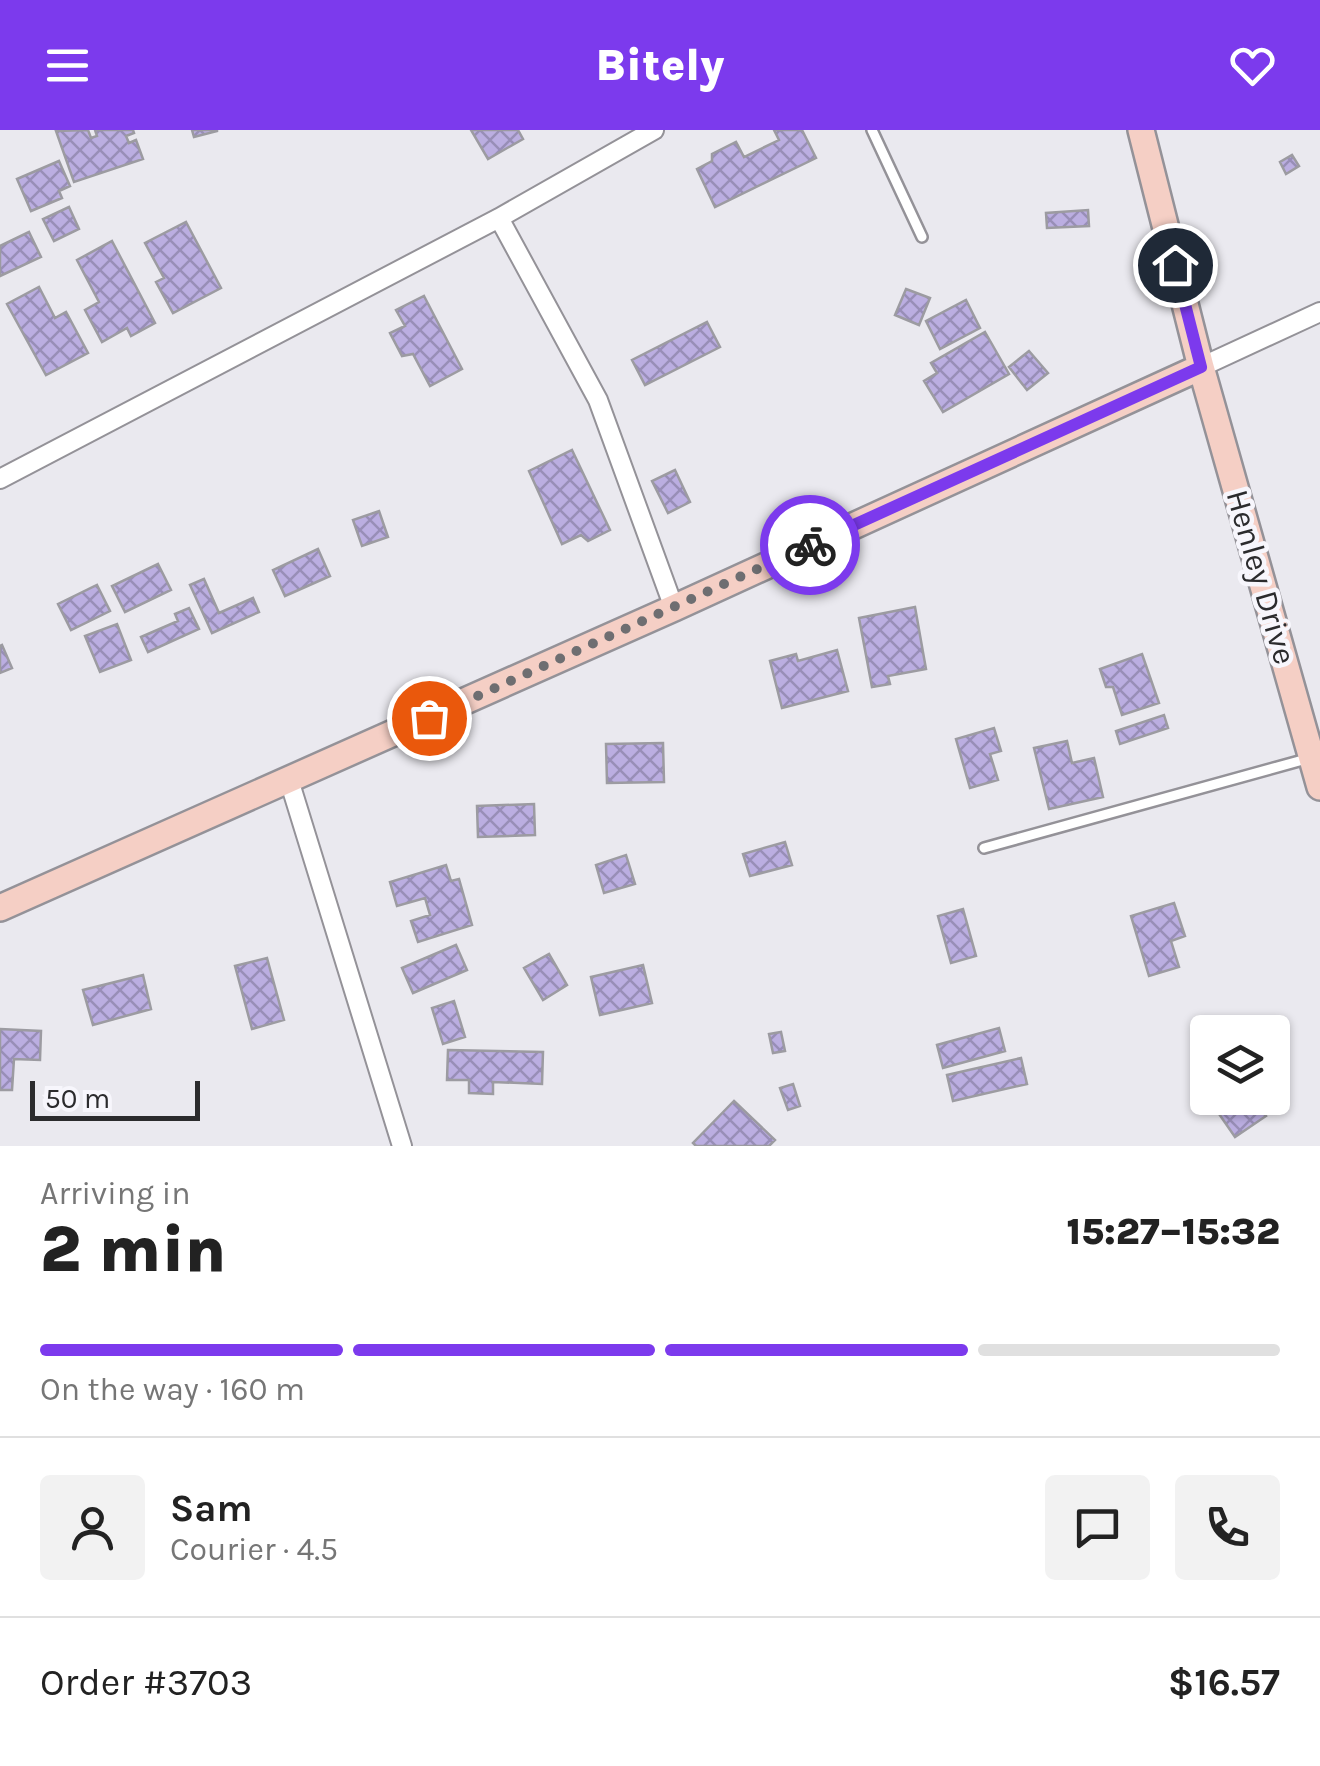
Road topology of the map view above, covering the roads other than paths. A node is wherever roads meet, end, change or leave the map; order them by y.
1 (654, 130) edge
2 (872, 130) edge
3 (1140, 130) edge
4 (499, 218) junction
5 (922, 237) dead end
6 (1320, 312) edge
7 (1201, 367) junction
8 (0, 479) edge
9 (674, 608) junction
10 (1317, 773) edge
11 (288, 780) junction
12 (984, 848) dead end
13 (0, 908) edge
14 (402, 1146) edge

1 - 4 street
2 - 5 lane
3 - 7 street, Henley Drive
4 - 8 street
4 - 9 street
6 - 7 street
7 - 9 street
7 - 10 street, Henley Drive
9 - 11 street
10 - 12 lane
11 - 13 street
11 - 14 street

